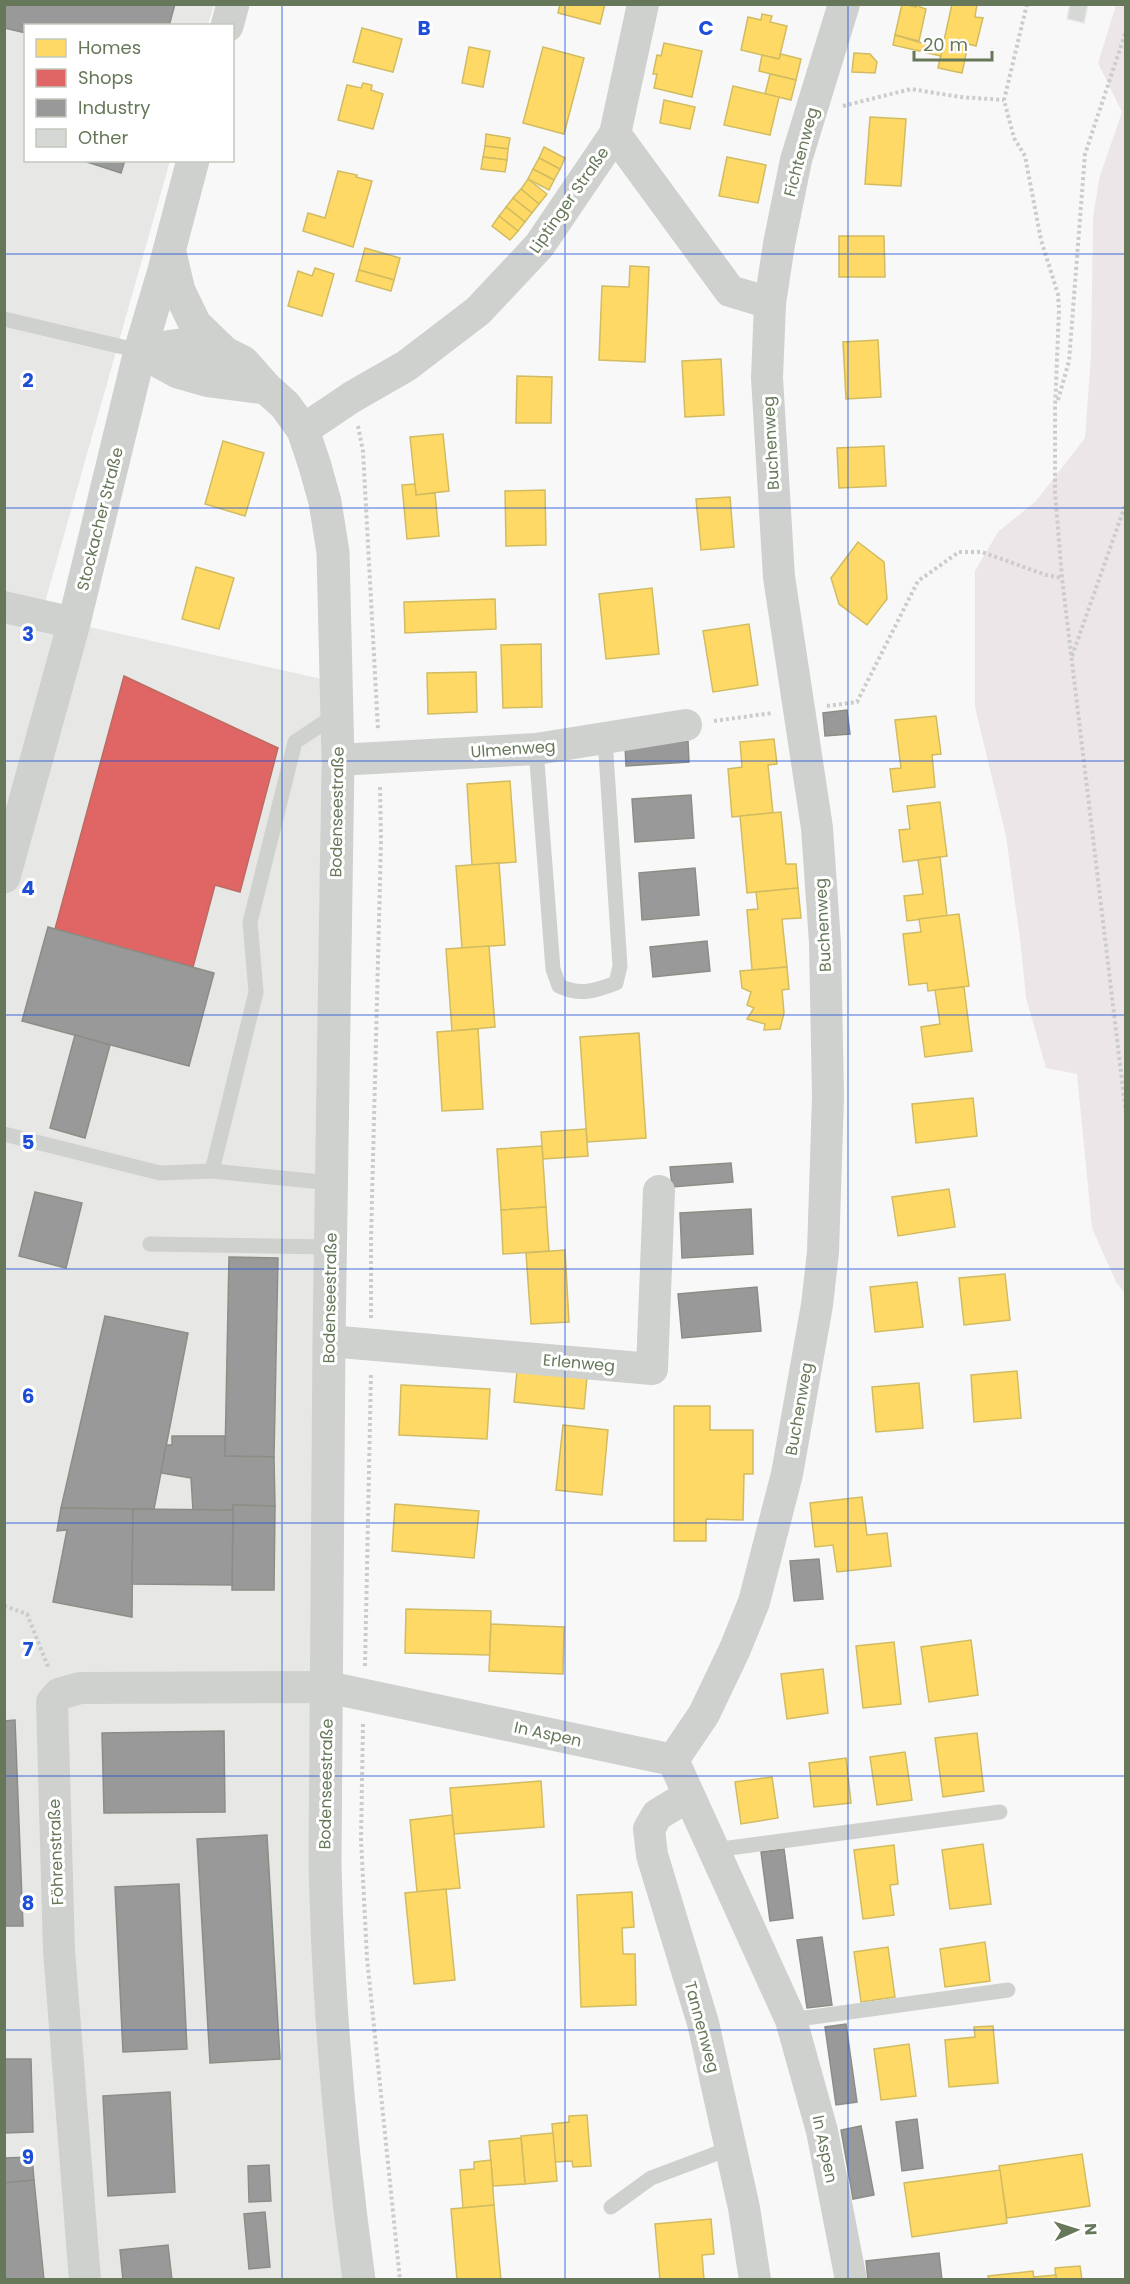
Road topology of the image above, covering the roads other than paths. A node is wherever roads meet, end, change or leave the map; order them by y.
1 (233, 4) edge
2 (643, 4) edge
3 (844, 4) edge
4 (227, 24) edge
5 (615, 134) junction
6 (192, 162) edge
7 (170, 249) junction
8 (770, 303) junction
9 (4, 319) edge
10 (140, 351) junction
11 (225, 353) junction
12 (266, 388) junction
13 (303, 430) junction
14 (4, 607) edge
15 (74, 623) junction
16 (337, 714) junction
17 (686, 725) road end
18 (604, 740) junction
19 (536, 749) junction
20 (338, 760) junction
21 (4, 877) edge
22 (4, 1134) edge
23 (212, 1171) junction
24 (331, 1183) junction
25 (659, 1191) dead end
26 (150, 1244) dead end
27 (330, 1247) junction
28 (329, 1341) junction
29 (327, 1686) junction
30 (673, 1760) junction
31 (688, 1796) junction
32 (1000, 1812) dead end
33 (714, 1850) junction
34 (1008, 1990) dead end
35 (791, 2020) junction
36 (731, 2148) junction
37 (611, 2207) dead end
38 (86, 2280) edge
39 (359, 2280) edge
40 (755, 2280) edge
41 (850, 2280) edge

1 - 4 street
2 - 5 street, Liptinger Straße
3 - 8 street, Fichtenweg
5 - 8 street
5 - 13 street, Liptinger Straße
6 - 7 street, Stockacher Straße
7 - 10 street, Stockacher Straße
7 - 11 street
8 - 30 street, Buchenweg
9 - 10 lane
10 - 11 street
10 - 12 street
10 - 15 street, Stockacher Straße
11 - 12 street, Bodenseestraße
12 - 13 street, Bodenseestraße
13 - 16 street, Bodenseestraße
14 - 15 street
15 - 21 street, Stockacher Straße
16 - 20 street, Bodenseestraße
16 - 23 lane
17 - 18 street, Ulmenweg
18 - 19 street, Ulmenweg
18 - 19 lane
19 - 20 street, Ulmenweg
20 - 24 street, Bodenseestraße
22 - 23 lane
23 - 24 lane
24 - 27 street, Bodenseestraße
25 - 28 street, Erlenweg
26 - 27 lane
27 - 28 street, Bodenseestraße
28 - 29 street, Bodenseestraße
29 - 30 street, In Aspen
29 - 38 street, Föhrenstraße
29 - 39 street, Bodenseestraße
30 - 31 street, In Aspen
31 - 33 street, In Aspen
31 - 36 street, Tannenweg
32 - 33 lane
33 - 35 street, In Aspen
34 - 35 lane
35 - 41 street, In Aspen
36 - 37 lane
36 - 40 street, Tannenweg

